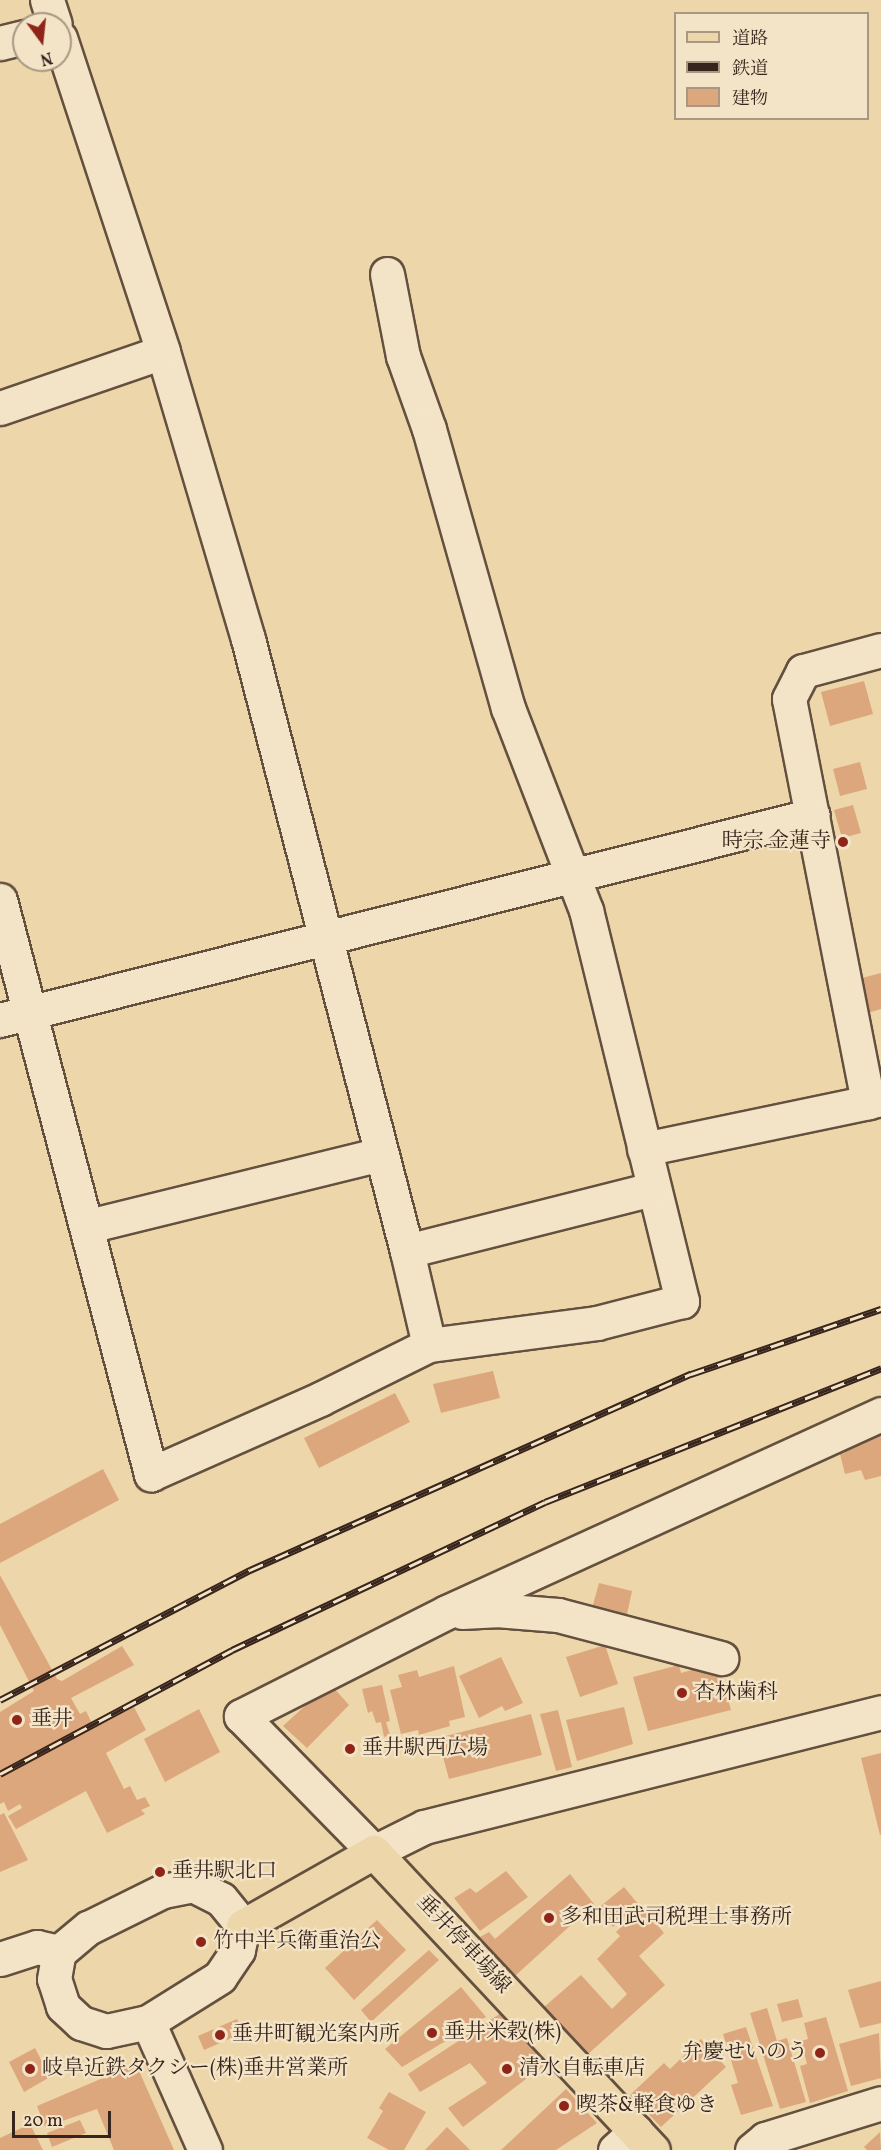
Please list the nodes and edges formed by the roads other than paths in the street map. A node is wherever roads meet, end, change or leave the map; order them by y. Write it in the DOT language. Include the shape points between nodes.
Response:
graph roads {
  1 [pos="71,72"];
  2 [pos="387,274"];
  3 [pos="163,352"];
  4 [pos="0,408"];
  5 [pos="881,650"];
  6 [pos="813,815"];
  7 [pos="570,874"];
  8 [pos="0,900"];
  9 [pos="326,939"];
  10 [pos="33,1012"];
  11 [pos="0,1020"];
  12 [pos="874,1100"];
  13 [pos="644,1149"];
  14 [pos="381,1154"];
  15 [pos="652,1189"];
  16 [pos="88,1226"];
  17 [pos="407,1251"];
  18 [pos="429,1345"];
  19 [pos="881,1414"];
  20 [pos="447,1612"];
  21 [pos="721,1658"];
  22 [pos="881,1713"];
  23 [pos="374,1852"];
  24 [pos="243,1926"];
  25 [pos="59,1952"];
  26 [pos="0,1959"];
  27 [pos="148,2022"];
  28 [pos="881,2103"];
  29 [pos="635,2144"];
  30 [pos="205,2150"];
  31 [pos="752,2150"];
  1 -- 3 [label="street"];
  2 -- 7 [label="street" via="403,356 429,429 508,708"];
  3 -- 4 [label="street"];
  3 -- 9 [label="street" via="248,639"];
  5 -- 6 [label="street" via="803,671 789,699"];
  6 -- 7 [label="street"];
  6 -- 12 [label="street"];
  7 -- 9 [label="street"];
  7 -- 13 [label="street" via="586,910"];
  8 -- 10 [label="street"];
  9 -- 10 [label="street"];
  9 -- 14 [label="street"];
  10 -- 11 [label="street"];
  10 -- 16 [label="street"];
  12 -- 13 [label="street"];
  13 -- 15 [label="street"];
  14 -- 16 [label="street"];
  14 -- 17 [label="street"];
  15 -- 17 [label="street"];
  15 -- 18 [label="street" via="682,1301 597,1323"];
  16 -- 18 [label="street" via="151,1474 320,1399"];
  17 -- 18 [label="street"];
  19 -- 20 [label="street"];
  20 -- 21 [label="street" via="495,1610 558,1615"];
  20 -- 23 [label="street" via="241,1716"];
  22 -- 23 [label="street" via="424,1827"];
  23 -- 24 [label="main road"];
  23 -- 29 [label="main road, 垂井停車場線"];
  24 -- 25 [label="street" via="221,1899 193,1886 162,1891 98,1922"];
  24 -- 27 [label="street" via="238,1950 220,1977"];
  25 -- 26 [label="street" via="37,1947"];
  25 -- 27 [label="street" via="54,1978 63,2006 81,2023 106,2031"];
  27 -- 30 [label="street"];
  28 -- 31 [label="street" via="765,2139"];
}
